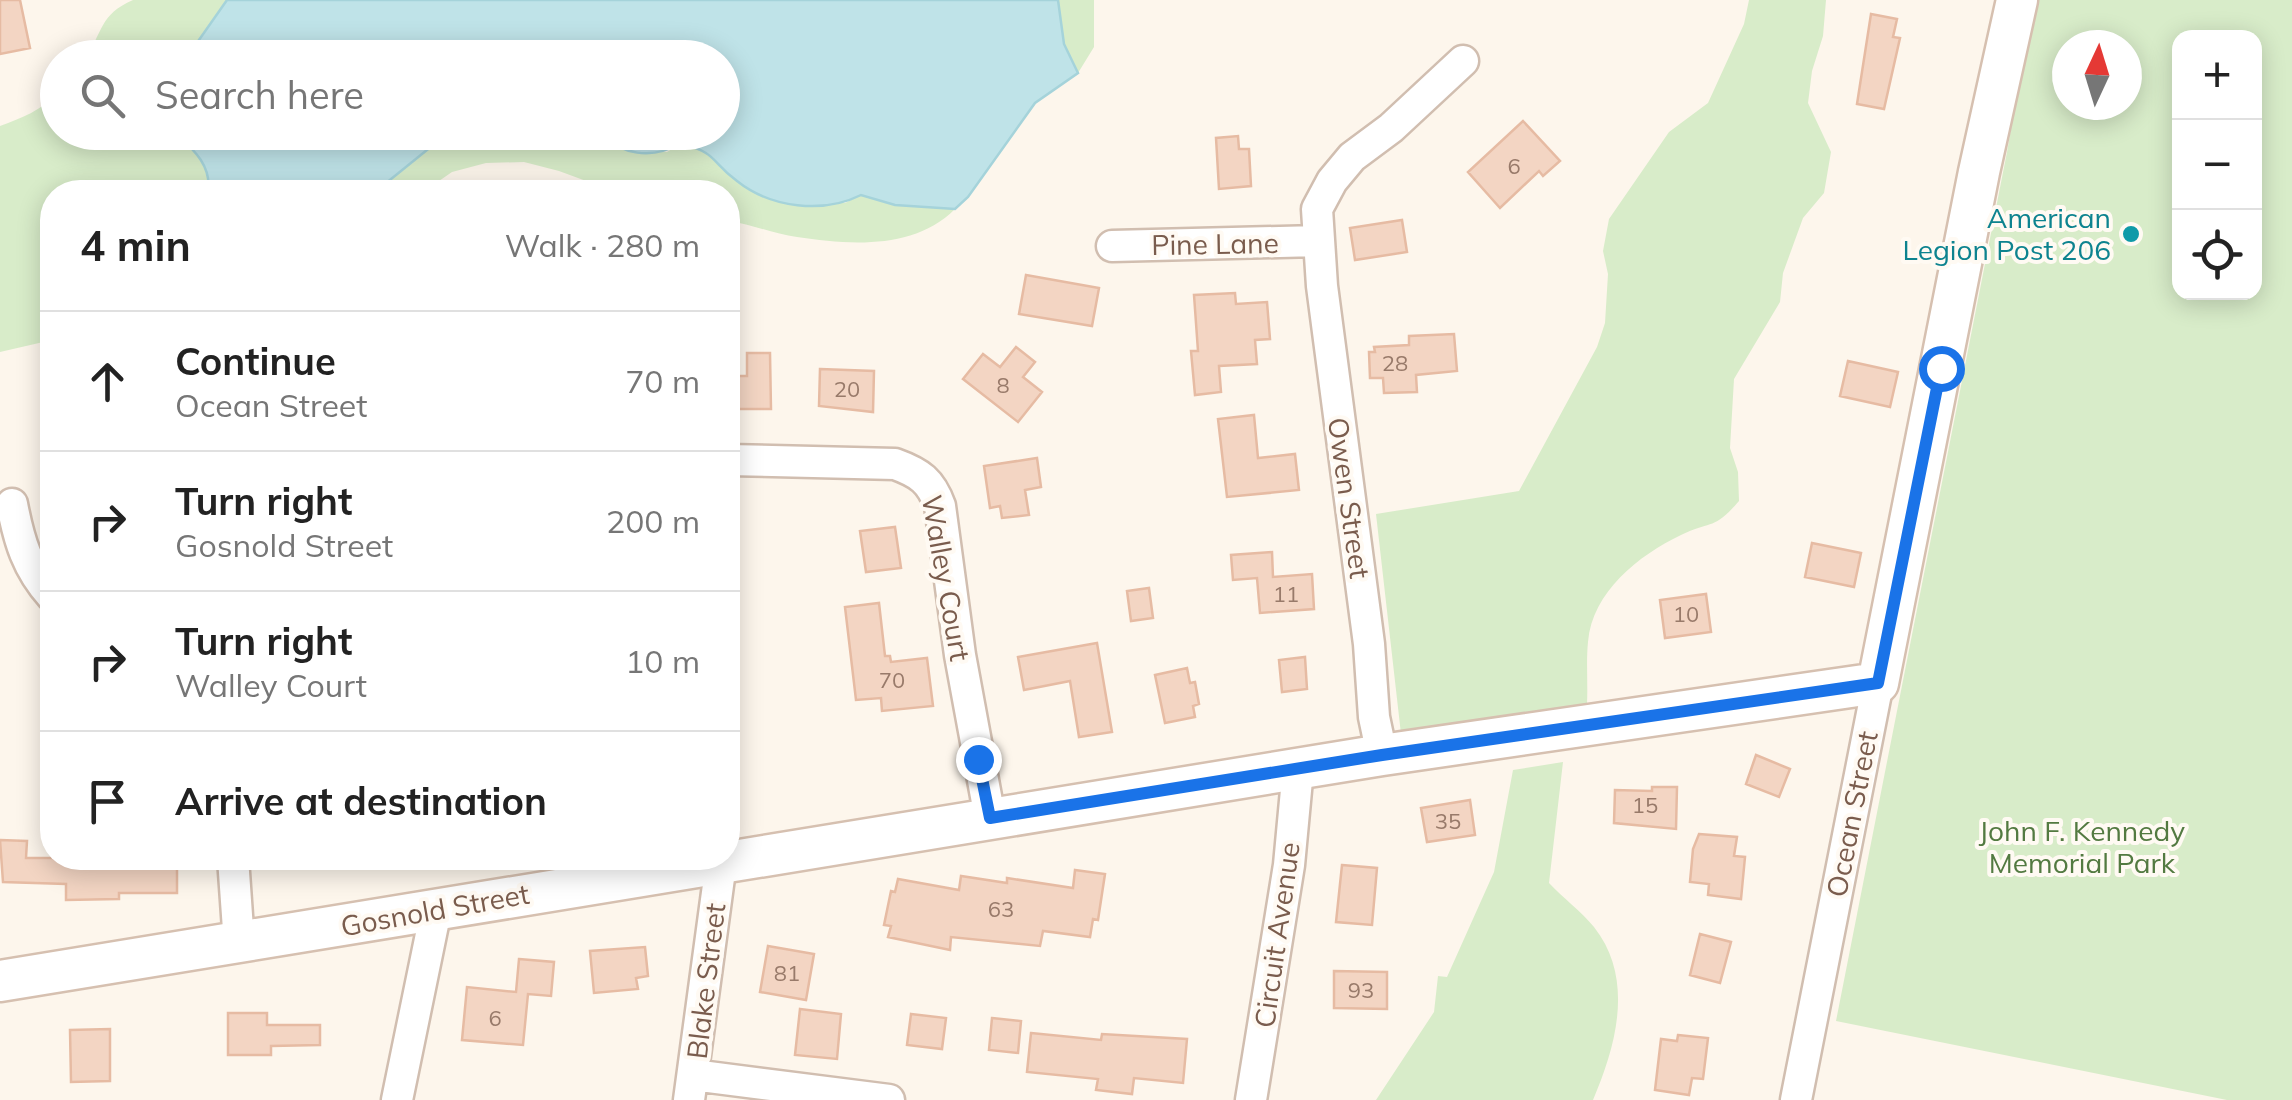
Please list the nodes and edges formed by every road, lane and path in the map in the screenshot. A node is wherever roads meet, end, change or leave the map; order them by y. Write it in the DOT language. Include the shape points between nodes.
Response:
graph roads {
  1 [pos="2017,0"];
  2 [pos="1463,61"];
  3 [pos="1318,241"];
  4 [pos="1112,246"];
  5 [pos="740,460"];
  6 [pos="12,504"];
  7 [pos="40,582"];
  8 [pos="1878,683"];
  9 [pos="1382,755"];
  10 [pos="1298,769"];
  11 [pos="990,818"];
  12 [pos="740,860"];
  13 [pos="233,870"];
  14 [pos="679,870"];
  15 [pos="720,870"];
  16 [pos="436,910"];
  17 [pos="239,944"];
  18 [pos="0,982"];
  19 [pos="691,1088"];
  20 [pos="397,1100"];
  21 [pos="889,1100"];
  22 [pos="1251,1100"];
  23 [pos="1796,1100"];
  1 -- 8 [label="main road, Ocean Street"];
  2 -- 3 [label="street, Owen Street" via="1332,180 1317,209"];
  3 -- 4 [label="street, Pine Lane"];
  3 -- 9 [label="street, Owen Street"];
  5 -- 11 [label="street, Walley Court" via="895,464 932,484"];
  6 -- 7 [label="street" via="20,548"];
  8 -- 9 [label="main road, Gosnold Street"];
  8 -- 23 [label="street, Ocean Street"];
  9 -- 10 [label="main road, Gosnold Street"];
  10 -- 11 [label="main road, Gosnold Street"];
  10 -- 22 [label="street, Circuit Avenue"];
  11 -- 12 [label="main road, Gosnold Street"];
  13 -- 17 [label="street"];
  14 -- 16 [label="main road, Gosnold Street"];
  15 -- 19 [label="street, Blake Street"];
  16 -- 17 [label="main road, Gosnold Street"];
  16 -- 20 [label="street"];
  17 -- 18 [label="main road, Gosnold Street"];
  19 -- 21 [label="street"];
}
